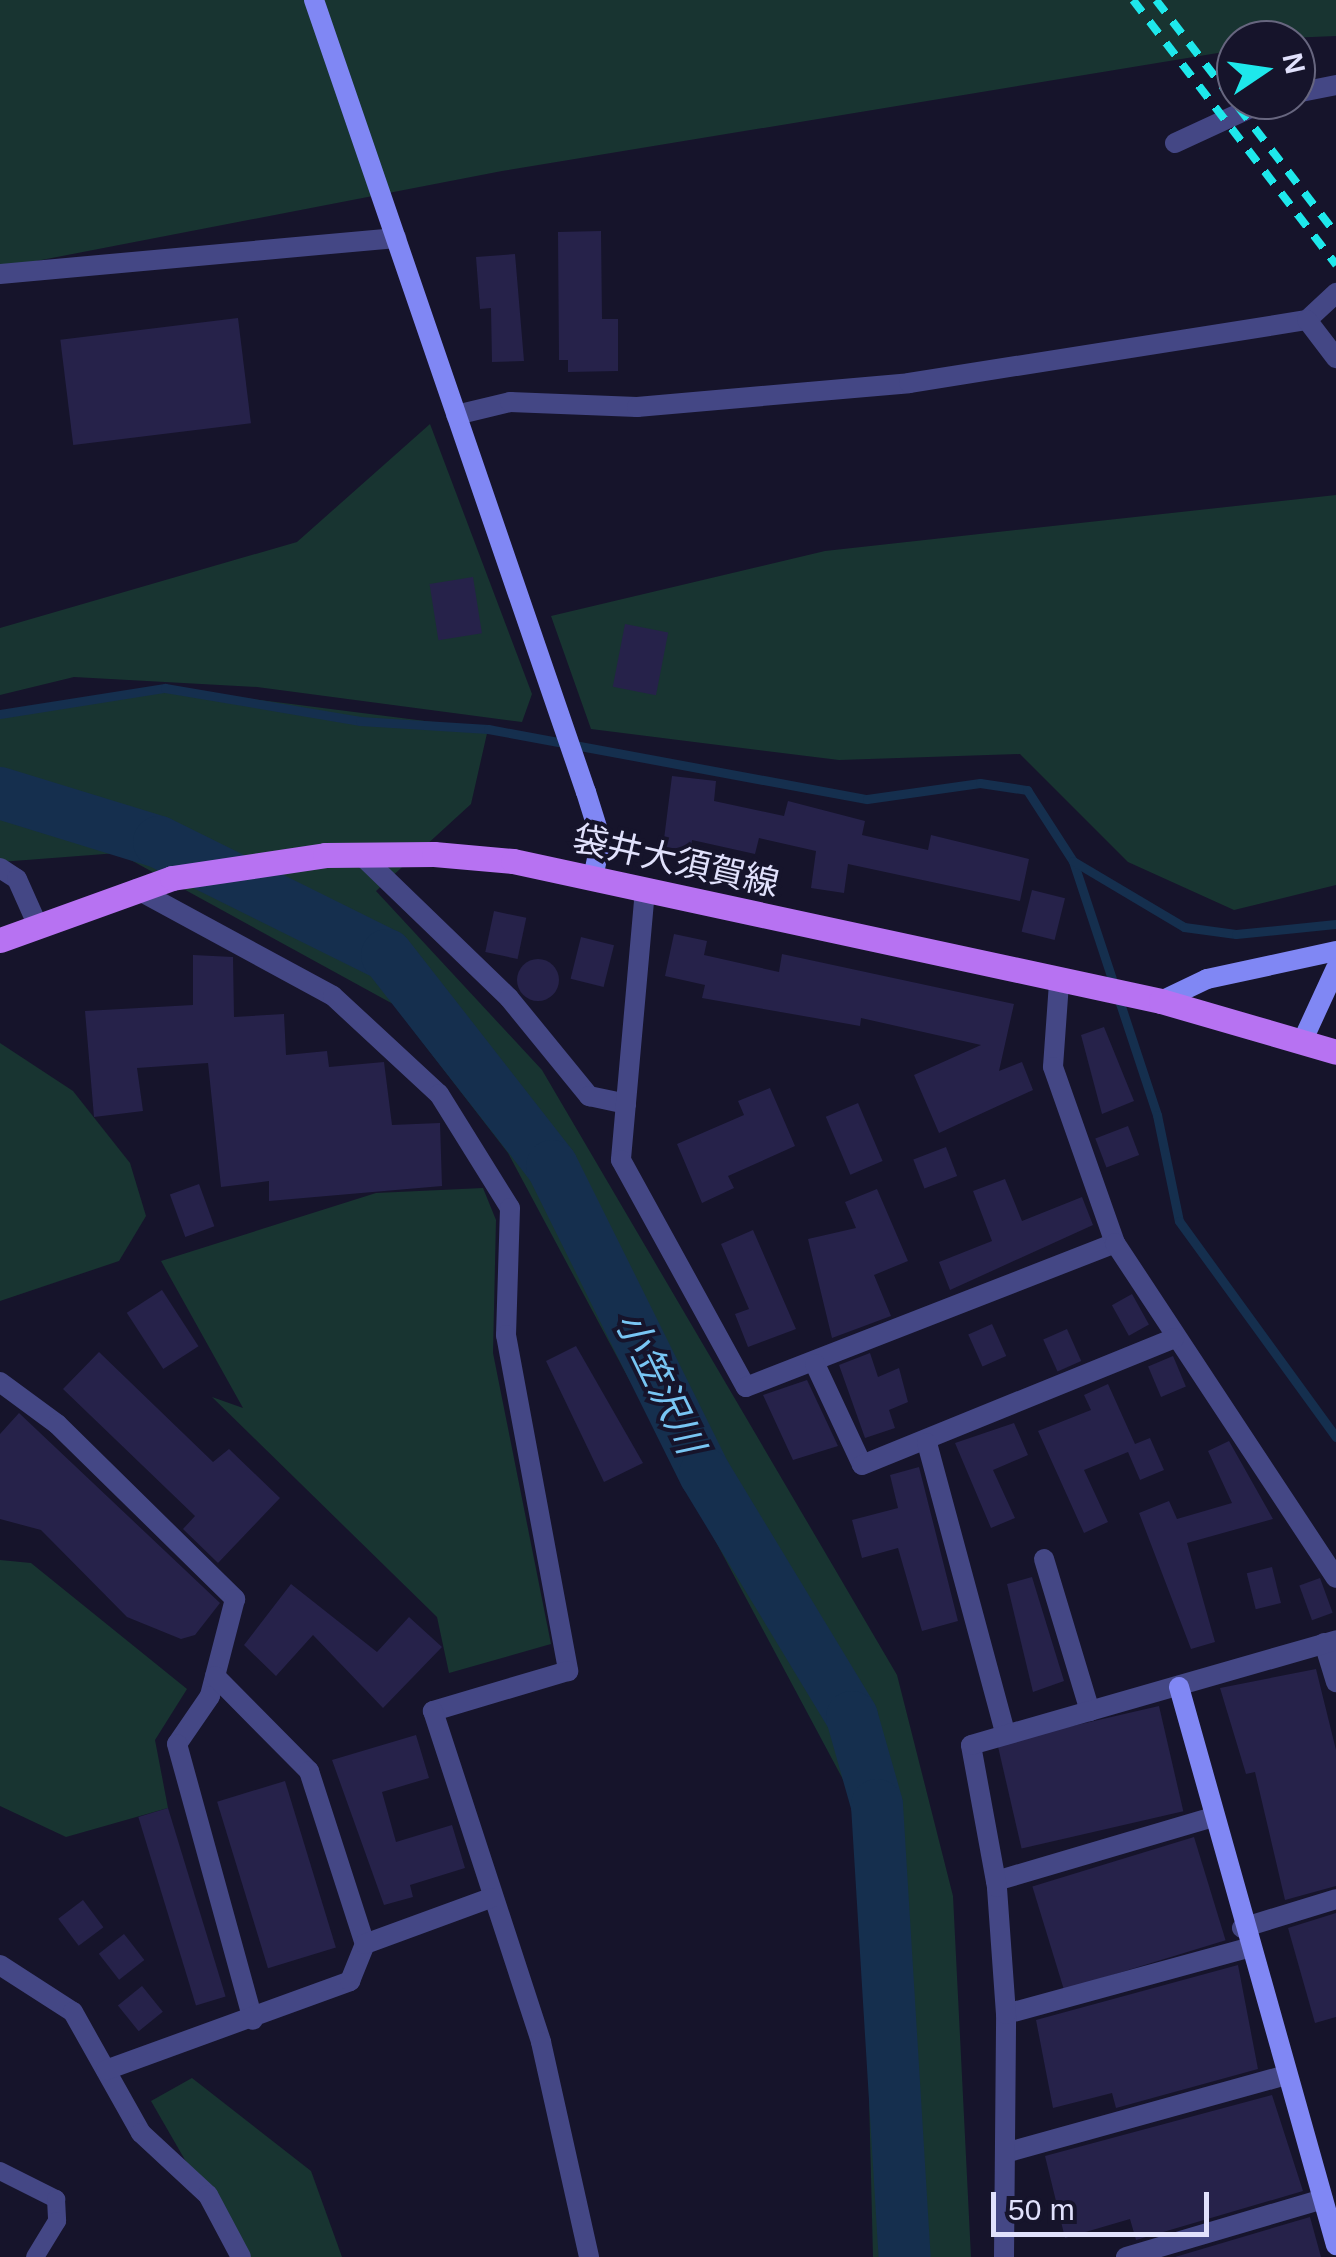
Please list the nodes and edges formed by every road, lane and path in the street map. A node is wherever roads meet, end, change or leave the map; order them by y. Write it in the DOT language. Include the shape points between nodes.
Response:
graph roads {
  1 [pos="314,0"];
  2 [pos="1225,120"];
  3 [pos="1175,143"];
  4 [pos="396,238"];
  5 [pos="0,274"];
  6 [pos="1336,293"];
  7 [pos="1307,320"];
  8 [pos="1336,358"];
  9 [pos="456,415"];
  10 [pos="361,855"];
  11 [pos="0,868"];
  12 [pos="593,878"];
  13 [pos="136,889"];
  14 [pos="646,890"];
  15 [pos="36,924"];
  16 [pos="0,940"];
  17 [pos="1336,951"];
  18 [pos="1336,968"];
  19 [pos="1059,982"];
  20 [pos="1161,1001"];
  21 [pos="1302,1042"];
  22 [pos="1336,1052"];
  23 [pos="626,1104"];
  24 [pos="1116,1243"];
  25 [pos="1174,1338"];
  26 [pos="816,1364"];
  27 [pos="0,1382"];
  28 [pos="926,1443"];
  29 [pos="1044,1559"];
  30 [pos="1336,1578"];
  31 [pos="1330,1642"];
  32 [pos="215,1676"];
  33 [pos="1336,1682"];
  34 [pos="1180,1687"];
  35 [pos="1090,1711"];
  36 [pos="1006,1735"];
  37 [pos="1213,1816"];
  38 [pos="996,1882"];
  39 [pos="492,1898"];
  40 [pos="1336,1899"];
  41 [pos="1244,1938"];
  42 [pos="365,1944"];
  43 [pos="0,1965"];
  44 [pos="1006,2014"];
  45 [pos="253,2020"];
  46 [pos="106,2070"];
  47 [pos="1286,2075"];
  48 [pos="1005,2153"];
  49 [pos="0,2171"];
  50 [pos="1323,2198"];
  51 [pos="1336,2245"];
  52 [pos="35,2257"];
  53 [pos="241,2257"];
  54 [pos="590,2257"];
  55 [pos="1004,2257"];
  56 [pos="1126,2257"];
  1 -- 4 [label="street"];
  2 -- 3 [label="street"];
  4 -- 5 [label="street"];
  4 -- 9 [label="street"];
  6 -- 7 [label="street"];
  7 -- 8 [label="street"];
  7 -- 9 [label="street" via="910,383 636,408 510,402"];
  9 -- 12 [label="street" via="601,840"];
  10 -- 12 [label="main road, 袋井大須賀線" via="513,861"];
  10 -- 13 [label="main road, 袋井大須賀線" via="172,878"];
  10 -- 23 [label="street" via="509,998 589,1096"];
  11 -- 15 [label="street" via="17,879"];
  12 -- 14 [label="main road, 袋井大須賀線"];
  13 -- 15 [label="main road, 袋井大須賀線"];
  13 -- 39 [label="street" via="333,996 439,1094 510,1208 506,1336 568,1671 433,1711"];
  14 -- 19 [label="main road, 袋井大須賀線"];
  14 -- 23 [label="street"];
  15 -- 16 [label="main road, 袋井大須賀線"];
  17 -- 20 [label="street" via="1208,979"];
  18 -- 21 [label="street"];
  19 -- 20 [label="main road, 袋井大須賀線"];
  19 -- 24 [label="street" via="1053,1066"];
  20 -- 21 [label="main road, 袋井大須賀線"];
  21 -- 22 [label="main road, 袋井大須賀線"];
  23 -- 26 [label="street" via="621,1160 729,1370 746,1387"];
  24 -- 25 [label="street"];
  24 -- 26 [label="street"];
  25 -- 28 [label="street"];
  25 -- 30 [label="street"];
  26 -- 28 [label="street" via="862,1465"];
  27 -- 32 [label="street" via="57,1424 236,1599"];
  28 -- 36 [label="street"];
  29 -- 35 [label="street"];
  31 -- 33 [label="street"];
  31 -- 34 [label="street"];
  32 -- 42 [label="street" via="308,1771"];
  32 -- 45 [label="street" via="177,1744"];
  34 -- 35 [label="street"];
  34 -- 37 [label="street"];
  35 -- 36 [label="street"];
  36 -- 38 [label="street" via="970,1745"];
  37 -- 38 [label="street"];
  37 -- 41 [label="street"];
  38 -- 44 [label="street"];
  39 -- 42 [label="street"];
  39 -- 54 [label="street" via="540,2042"];
  40 -- 41 [label="street"];
  41 -- 44 [label="street"];
  41 -- 47 [label="street"];
  42 -- 45 [label="street" via="350,1981"];
  43 -- 46 [label="street" via="74,2012"];
  44 -- 48 [label="street"];
  45 -- 46 [label="street"];
  46 -- 53 [label="street" via="141,2133 208,2195"];
  47 -- 48 [label="street"];
  47 -- 50 [label="street"];
  48 -- 55 [label="street"];
  49 -- 52 [label="lane" via="56,2199 57,2221"];
  50 -- 51 [label="street"];
  50 -- 56 [label="street"];
}
